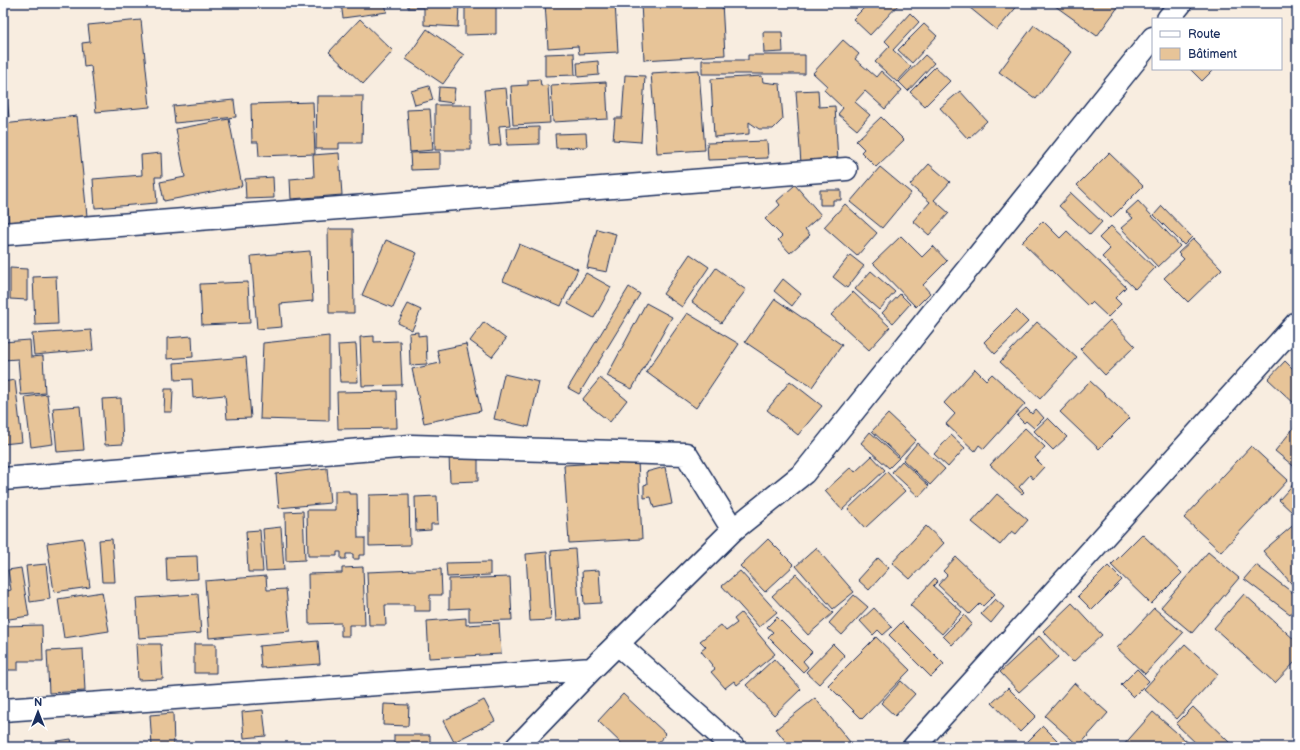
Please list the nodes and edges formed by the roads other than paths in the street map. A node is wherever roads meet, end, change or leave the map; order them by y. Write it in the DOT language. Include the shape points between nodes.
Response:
graph roads {
  1 [pos="1181,3"];
  2 [pos="1169,18"];
  3 [pos="1152,39"];
  4 [pos="846,170"];
  5 [pos="3,234"];
  6 [pos="1297,323"];
  7 [pos="3,479"];
  8 [pos="733,530"];
  9 [pos="618,644"];
  10 [pos="592,669"];
  11 [pos="3,710"];
  12 [pos="516,747"];
  13 [pos="733,747"];
  14 [pos="914,747"];
  1 -- 2 [label="street"];
  3 -- 8 [label="street" via="804,473"];
  4 -- 5 [label="street"];
  6 -- 14 [label="street"];
  7 -- 8 [label="street" via="411,446 686,454"];
  8 -- 9 [label="street"];
  9 -- 10 [label="street"];
  9 -- 13 [label="street"];
  10 -- 11 [label="street"];
  10 -- 12 [label="street"];
}
